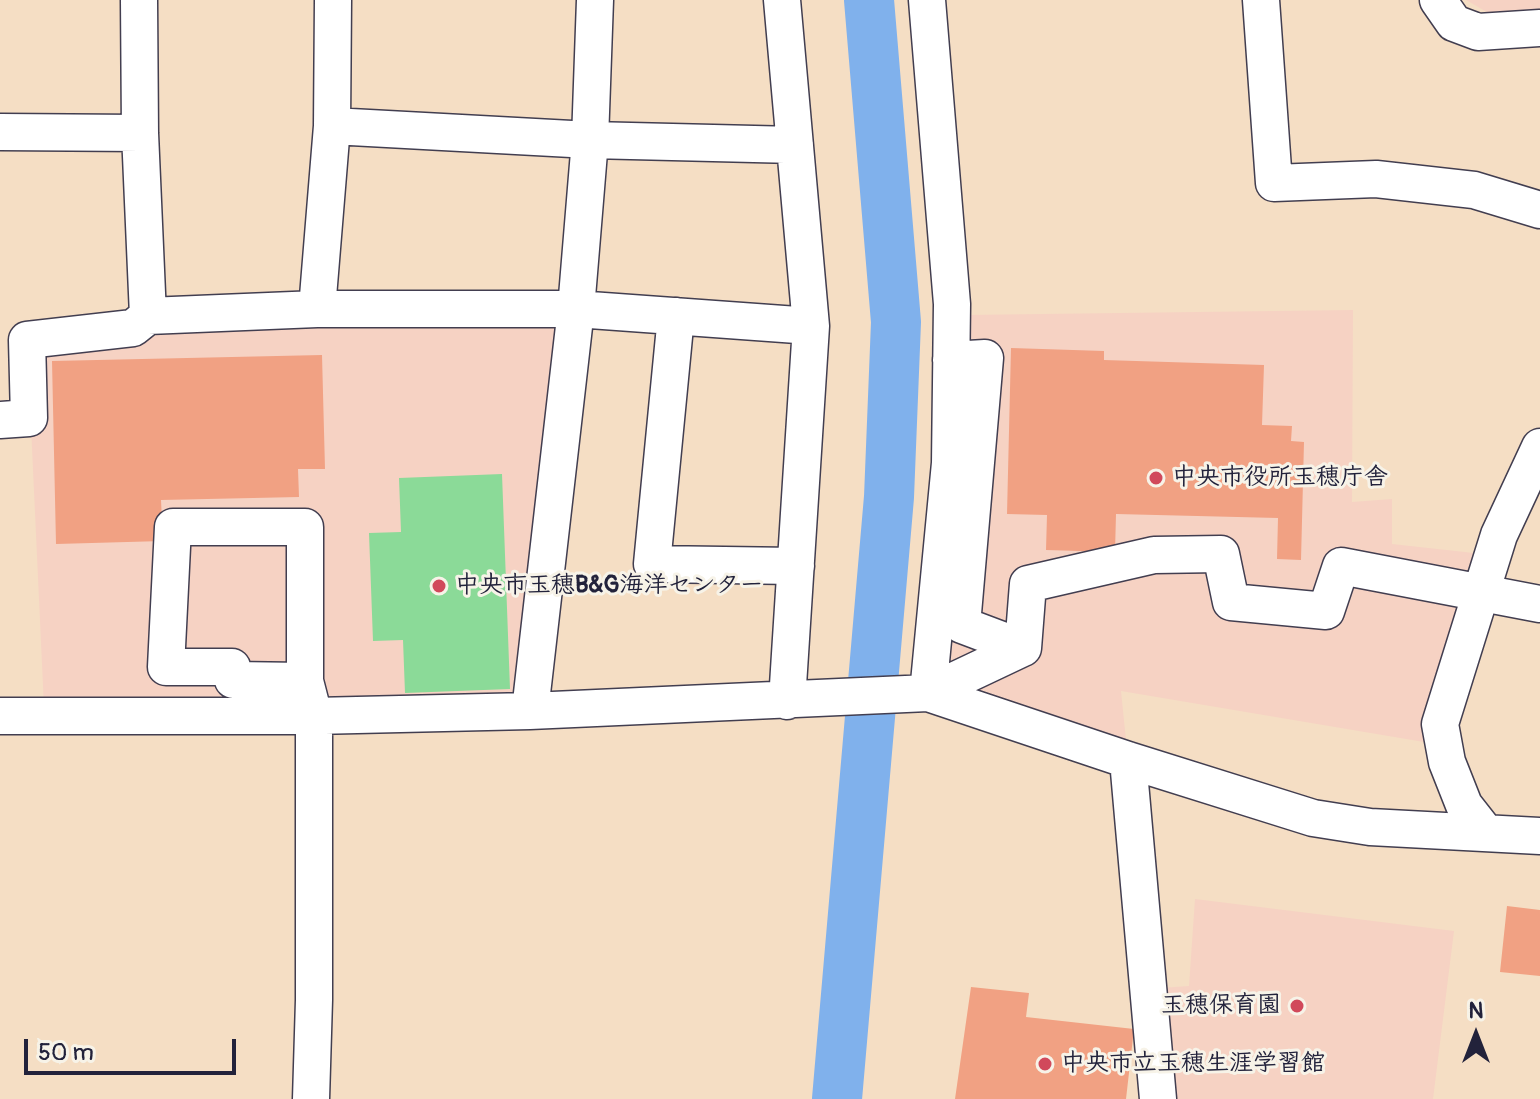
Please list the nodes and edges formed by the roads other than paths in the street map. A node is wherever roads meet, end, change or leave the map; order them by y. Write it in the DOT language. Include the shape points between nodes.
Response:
graph roads {
  1 [pos="139,0"];
  2 [pos="333,0"];
  3 [pos="595,0"];
  4 [pos="782,0"];
  5 [pos="927,0"];
  6 [pos="1261,0"];
  7 [pos="1438,0"];
  8 [pos="1540,28"];
  9 [pos="332,126"];
  10 [pos="0,132"];
  11 [pos="140,133"];
  12 [pos="590,140"];
  13 [pos="795,145"];
  14 [pos="1540,210"];
  15 [pos="317,309"];
  16 [pos="576,309"];
  17 [pos="148,316"];
  18 [pos="676,316"];
  19 [pos="811,326"];
  20 [pos="951,360"];
  21 [pos="0,420"];
  22 [pos="1540,447"];
  23 [pos="796,566"];
  24 [pos="1480,592"];
  25 [pos="1540,604"];
  26 [pos="1023,648"];
  27 [pos="305,681"];
  28 [pos="928,693"];
  29 [pos="787,701"];
  30 [pos="530,711"];
  31 [pos="0,716"];
  32 [pos="314,716"];
  33 [pos="1128,760"];
  34 [pos="1486,833"];
  35 [pos="1540,836"];
  36 [pos="311,1099"];
  37 [pos="1158,1099"];
  1 -- 11 [label="street"];
  2 -- 9 [label="street"];
  3 -- 12 [label="street"];
  4 -- 13 [label="street"];
  5 -- 20 [label="street" via="952,304"];
  6 -- 14 [label="street" via="1274,183 1376,179 1474,190"];
  7 -- 8 [label="street" via="1454,23 1478,32"];
  9 -- 12 [label="street"];
  9 -- 15 [label="street"];
  10 -- 11 [label="street"];
  11 -- 17 [label="street"];
  12 -- 13 [label="street"];
  12 -- 16 [label="street"];
  13 -- 19 [label="street"];
  15 -- 16 [label="street"];
  15 -- 17 [label="street"];
  16 -- 18 [label="street"];
  16 -- 30 [label="street"];
  17 -- 21 [label="street" via="133,328 27,340 29,418"];
  18 -- 19 [label="street"];
  18 -- 23 [label="street" via="652,564"];
  19 -- 23 [label="street"];
  20 -- 26 [label="street" via="985,358 962,625"];
  20 -- 28 [label="street" via="950,463"];
  22 -- 24 [label="street" via="1499,535"];
  23 -- 29 [label="street"];
  24 -- 25 [label="street"];
  24 -- 26 [label="street" via="1341,566 1326,611 1231,602 1221,554 1154,555 1028,584"];
  24 -- 34 [label="street" via="1440,724 1447,762 1464,805"];
  26 -- 28 [label="street"];
  27 -- 27 [label="street" via="233,680 232,667 166,667 173,527 305,527"];
  27 -- 32 [label="street"];
  28 -- 29 [label="street"];
  28 -- 33 [label="street"];
  29 -- 30 [label="street"];
  30 -- 32 [label="street"];
  31 -- 32 [label="street"];
  32 -- 36 [label="street"];
  33 -- 34 [label="street" via="1313,818 1370,827"];
  33 -- 37 [label="street"];
  34 -- 35 [label="street"];
}
